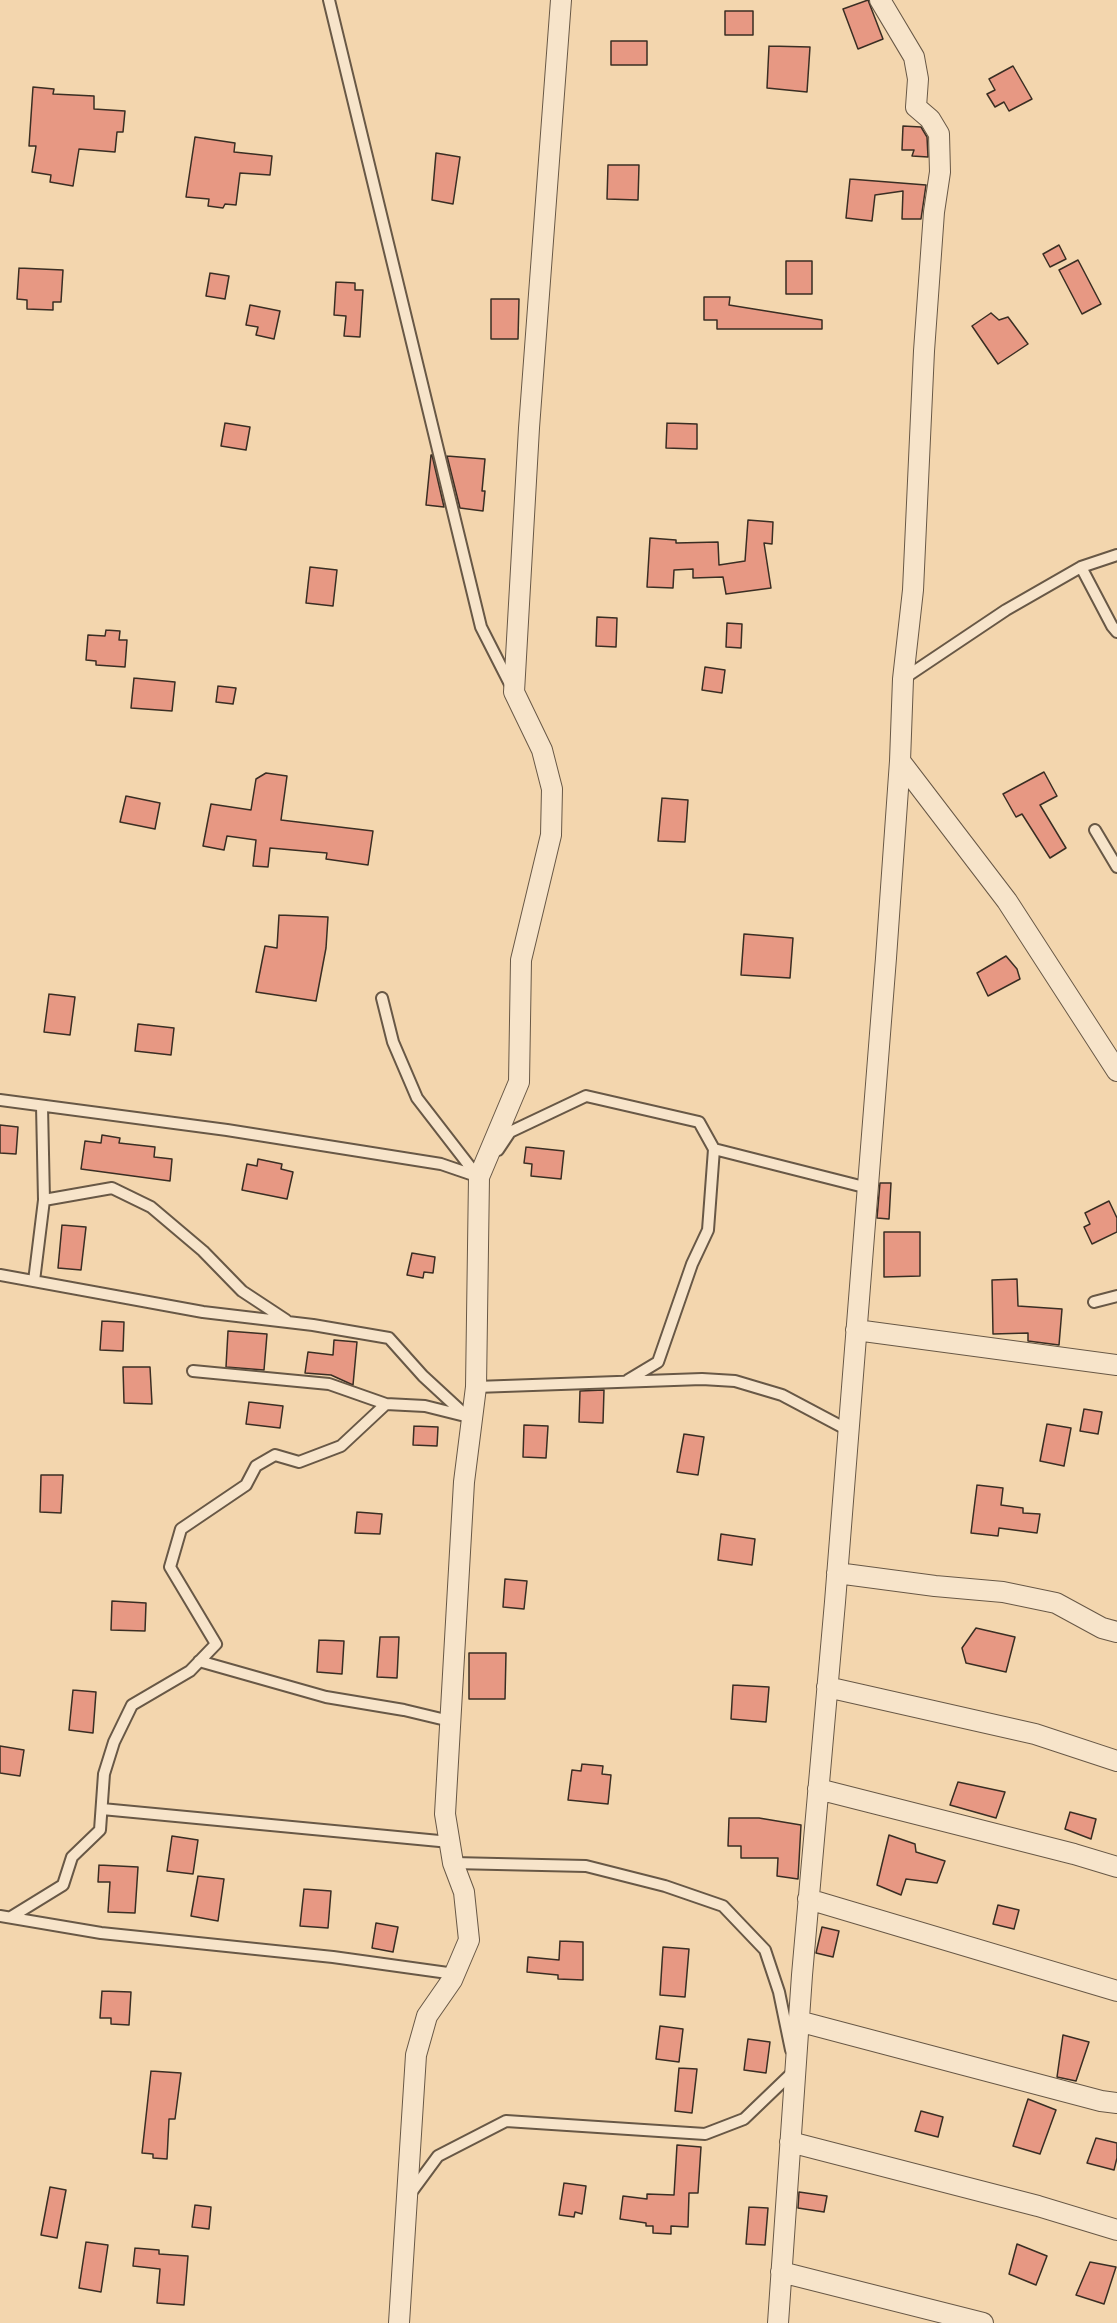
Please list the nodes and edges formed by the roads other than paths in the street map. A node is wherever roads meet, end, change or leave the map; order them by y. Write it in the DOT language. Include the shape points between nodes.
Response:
graph roads {
  1 [pos="329,0"];
  2 [pos="561,0"];
  3 [pos="880,0"];
  4 [pos="1117,555"];
  5 [pos="1081,567"];
  6 [pos="1117,632"];
  7 [pos="903,680"];
  8 [pos="514,692"];
  9 [pos="900,761"];
  10 [pos="1095,830"];
  11 [pos="1117,867"];
  12 [pos="382,998"];
  13 [pos="1117,1071"];
  14 [pos="0,1100"];
  15 [pos="42,1106"];
  16 [pos="714,1149"];
  17 [pos="479,1177"];
  18 [pos="868,1188"];
  19 [pos="44,1200"];
  20 [pos="0,1275"];
  21 [pos="34,1281"];
  22 [pos="1117,1296"];
  23 [pos="1094,1302"];
  24 [pos="289,1322"];
  25 [pos="856,1330"];
  26 [pos="1117,1365"];
  27 [pos="193,1371"];
  28 [pos="625,1382"];
  29 [pos="476,1387"];
  30 [pos="386,1404"];
  31 [pos="473,1418"];
  32 [pos="848,1430"];
  33 [pos="837,1573"];
  34 [pos="1117,1632"];
  35 [pos="199,1661"];
  36 [pos="827,1687"];
  37 [pos="450,1720"];
  38 [pos="1117,1761"];
  39 [pos="818,1789"];
  40 [pos="102,1809"];
  41 [pos="450,1842"];
  42 [pos="453,1863"];
  43 [pos="1117,1867"];
  44 [pos="808,1899"];
  45 [pos="5,1916"];
  46 [pos="455,1974"];
  47 [pos="1117,1991"];
  48 [pos="798,2021"];
  49 [pos="795,2070"];
  50 [pos="1117,2103"];
  51 [pos="790,2142"];
  52 [pos="406,2199"];
  53 [pos="1117,2230"];
  54 [pos="781,2272"];
  55 [pos="399,2323"];
  56 [pos="778,2323"];
  57 [pos="983,2323"];
  1 -- 8 [label="lane" via="481,627"];
  2 -- 8 [label="street"];
  3 -- 7 [label="street" via="914,57 918,79 916,107 930,118 939,134 940,172 924,351 913,590"];
  4 -- 5 [label="lane"];
  5 -- 6 [label="lane"];
  5 -- 7 [label="lane" via="1006,610"];
  7 -- 9 [label="street"];
  8 -- 17 [label="street" via="542,750 552,789 550,835 521,960 519,1082"];
  9 -- 13 [label="street" via="1007,902"];
  9 -- 18 [label="street"];
  10 -- 11 [label="lane"];
  12 -- 17 [label="lane" via="393,1042 417,1098"];
  14 -- 15 [label="lane"];
  15 -- 17 [label="lane" via="441,1164"];
  15 -- 19 [label="lane"];
  16 -- 17 [label="lane" via="699,1122 586,1095 510,1132"];
  16 -- 18 [label="lane"];
  16 -- 28 [label="lane" via="708,1230 692,1264 669,1335 658,1362"];
  17 -- 29 [label="street"];
  18 -- 25 [label="street"];
  19 -- 21 [label="lane"];
  19 -- 24 [label="lane" via="112,1188 151,1207 242,1291"];
  20 -- 21 [label="lane"];
  21 -- 24 [label="lane" via="203,1312"];
  22 -- 23 [label="lane"];
  24 -- 31 [label="lane" via="389,1338 457,1410"];
  25 -- 26 [label="street"];
  25 -- 32 [label="street"];
  27 -- 30 [label="lane" via="329,1384"];
  28 -- 29 [label="lane"];
  28 -- 32 [label="lane" via="702,1378 735,1381 782,1395"];
  29 -- 31 [label="street"];
  30 -- 31 [label="lane" via="425,1406"];
  30 -- 35 [label="lane" via="341,1446 299,1462 275,1455 256,1466 246,1485 181,1529 170,1567 216,1644"];
  31 -- 37 [label="street" via="464,1482"];
  32 -- 33 [label="street"];
  33 -- 34 [label="street" via="1003,1592 1056,1603"];
  33 -- 36 [label="street"];
  35 -- 37 [label="lane" via="326,1697"];
  35 -- 40 [label="lane" via="190,1671 132,1705 104,1774"];
  36 -- 38 [label="street" via="1035,1734"];
  36 -- 39 [label="street"];
  37 -- 41 [label="street" via="445,1814"];
  39 -- 43 [label="street"];
  39 -- 44 [label="street"];
  40 -- 41 [label="lane"];
  40 -- 45 [label="lane" via="100,1830 72,1857 63,1886"];
  41 -- 42 [label="street"];
  42 -- 46 [label="street" via="464,1892 469,1940"];
  42 -- 49 [label="lane" via="586,1866 723,1906 765,1950 779,1992"];
  44 -- 47 [label="street"];
  44 -- 48 [label="street"];
  45 -- 46 [label="lane" via="101,1933"];
  46 -- 52 [label="street" via="427,2016 416,2055"];
  48 -- 49 [label="street"];
  48 -- 50 [label="street"];
  49 -- 51 [label="street"];
  49 -- 52 [label="lane" via="744,2119 705,2134 506,2121 438,2156"];
  51 -- 53 [label="street"];
  51 -- 54 [label="street"];
  52 -- 55 [label="street"];
  54 -- 56 [label="street"];
  54 -- 57 [label="street"];
}
